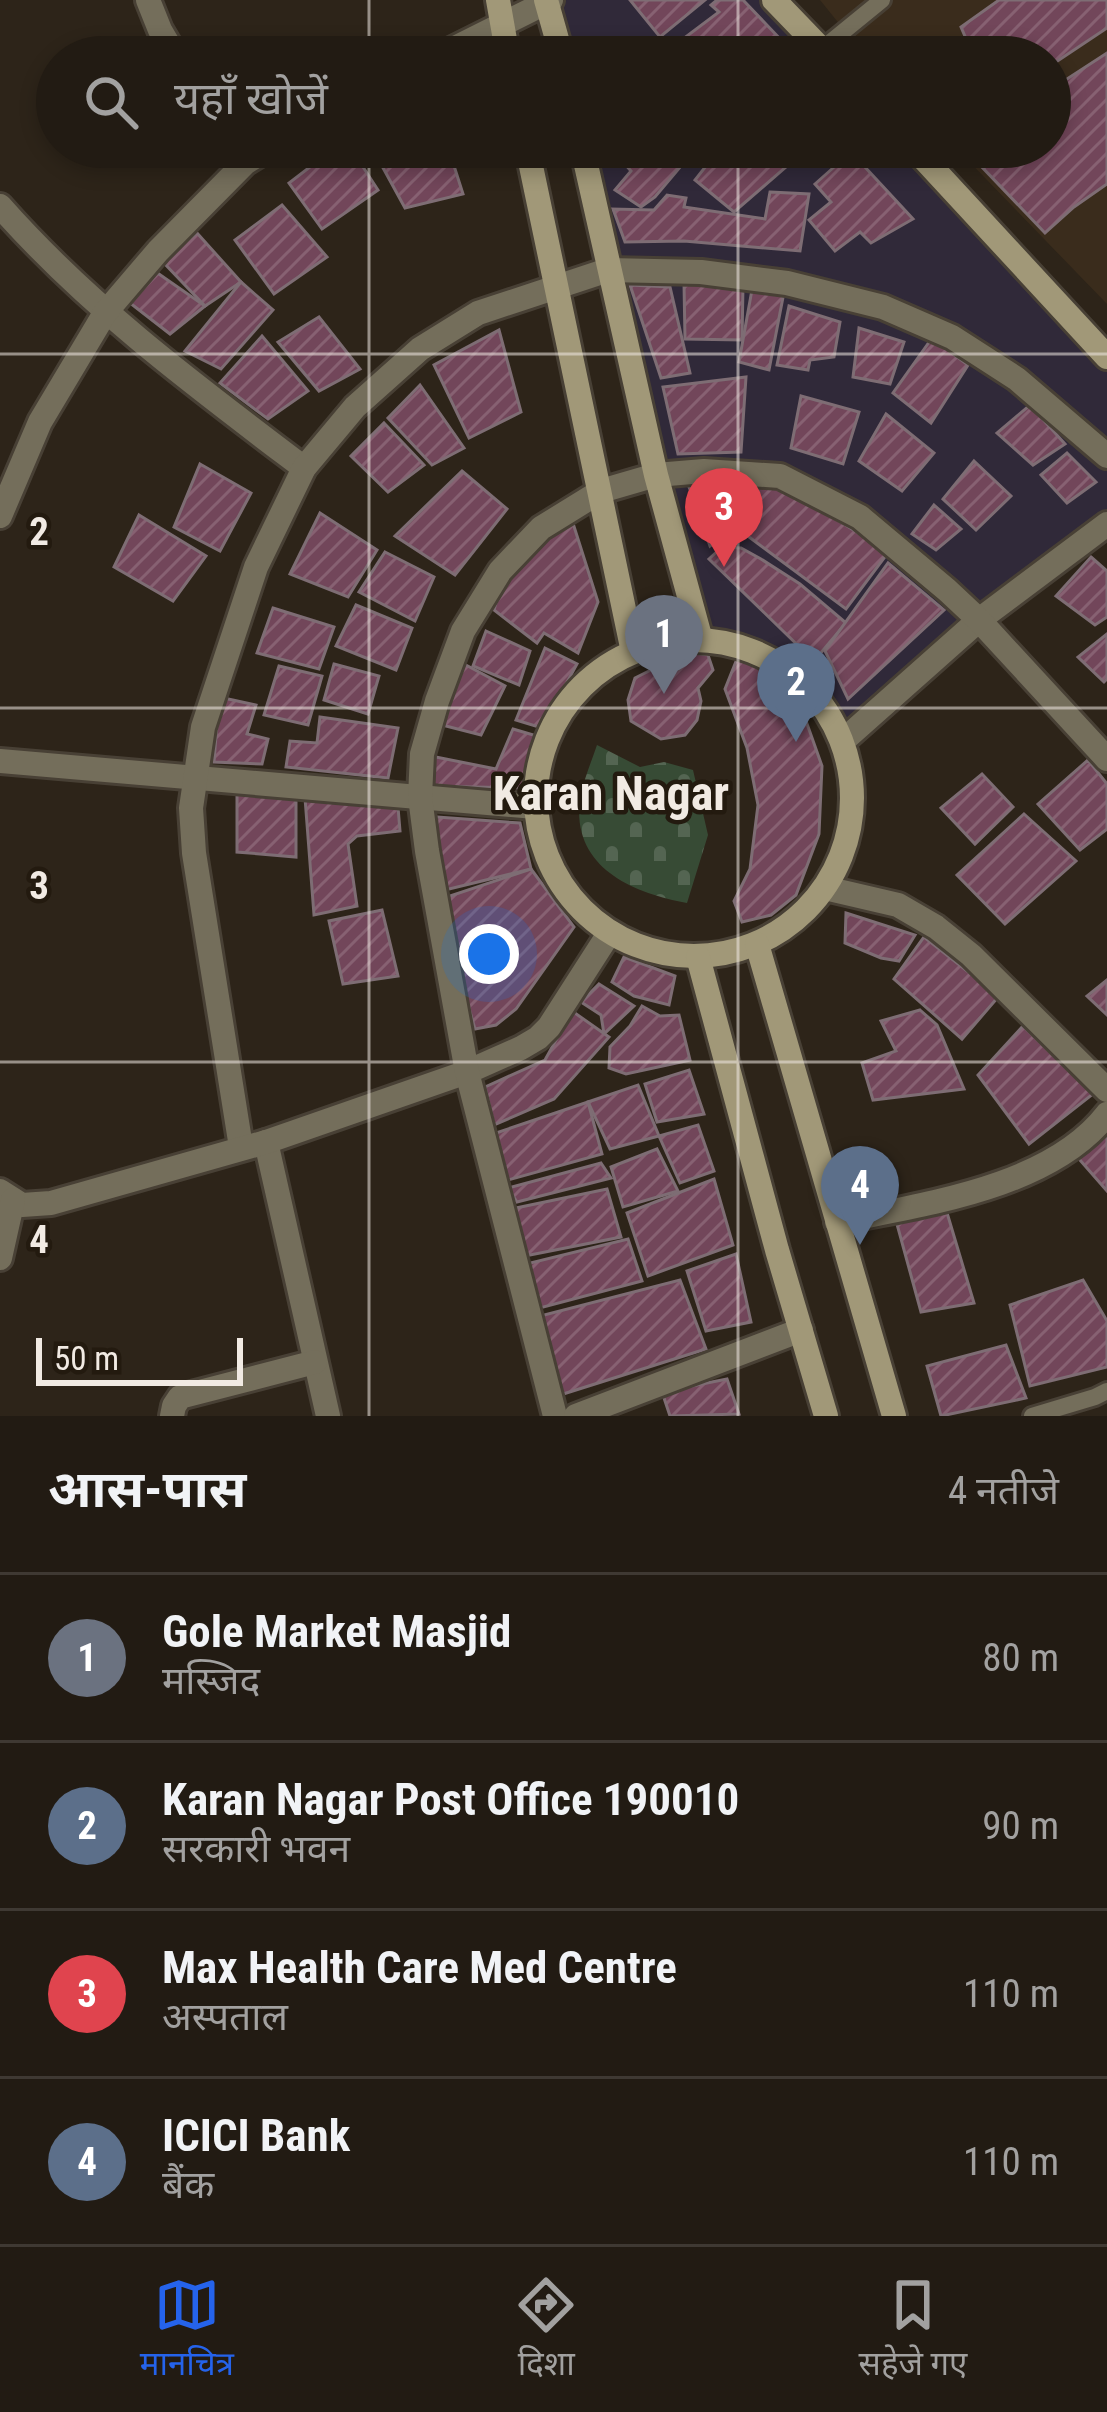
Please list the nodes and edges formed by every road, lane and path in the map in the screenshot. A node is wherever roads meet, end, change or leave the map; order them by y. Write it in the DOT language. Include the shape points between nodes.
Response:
graph roads {
  1 [pos="148,0"];
  2 [pos="774,0"];
  3 [pos="882,0"];
  4 [pos="548,1"];
  5 [pos="500,12"];
  6 [pos="164,36"];
  7 [pos="466,36"];
  8 [pos="558,36"];
  9 [pos="809,36"];
  10 [pos="843,36"];
  11 [pos="229,168"];
  12 [pos="531,168"];
  13 [pos="586,168"];
  14 [pos="932,168"];
  15 [pos="0,206"];
  16 [pos="608,270"];
  17 [pos="556,285"];
  18 [pos="105,313"];
  19 [pos="1107,357"];
  20 [pos="1107,456"];
  21 [pos="304,468"];
  22 [pos="656,475"];
  23 [pos="602,491"];
  24 [pos="0,516"];
  25 [pos="1107,524"];
  26 [pos="979,620"];
  27 [pos="700,640"];
  28 [pos="633,652"];
  29 [pos="844,739"];
  30 [pos="1107,759"];
  31 [pos="0,761"];
  32 [pos="194,778"];
  33 [pos="420,797"];
  34 [pos="535,807"];
  35 [pos="825,888"];
  36 [pos="610,932"];
  37 [pos="757,944"];
  38 [pos="698,957"];
  39 [pos="467,1072"];
  40 [pos="1107,1090"];
  41 [pos="1107,1114"];
  42 [pos="253,1144"];
  43 [pos="7,1196"];
  44 [pos="837,1222"];
  45 [pos="0,1258"];
  46 [pos="800,1330"];
  47 [pos="316,1362"];
  48 [pos="1107,1391"];
  49 [pos="172,1416"];
  50 [pos="328,1416"];
  51 [pos="556,1416"];
  52 [pos="576,1416"];
  53 [pos="826,1416"];
  54 [pos="894,1416"];
  55 [pos="1032,1416"];
  1 -- 6 [label="street"];
  2 -- 9 [label="main road"];
  3 -- 10 [label="lane"];
  4 -- 5 [label="street"];
  4 -- 8 [label="main road"];
  5 -- 7 [label="street"];
  11 -- 18 [label="street"];
  12 -- 17 [label="main road"];
  13 -- 16 [label="main road"];
  14 -- 19 [label="main road"];
  15 -- 18 [label="street"];
  16 -- 17 [label="street"];
  16 -- 20 [label="street" via="787,283 883,307 1017,379"];
  16 -- 22 [label="main road"];
  17 -- 21 [label="street" via="478,313 420,349 355,407"];
  17 -- 23 [label="main road"];
  18 -- 21 [label="street"];
  18 -- 24 [label="street" via="40,422"];
  21 -- 32 [label="street" via="256,567"];
  22 -- 23 [label="street"];
  22 -- 26 [label="street" via="780,476 860,517"];
  22 -- 27 [label="main road"];
  23 -- 28 [label="main road"];
  23 -- 33 [label="street" via="541,529 500,571 464,631 422,754"];
  25 -- 26 [label="street"];
  26 -- 29 [label="street"];
  26 -- 30 [label="street"];
  27 -- 28 [label="main road"];
  27 -- 29 [label="main road" via="777,663 808,688"];
  28 -- 34 [label="main road" via="585,682 556,718 539,761"];
  29 -- 35 [label="main road" via="853,803 845,848"];
  31 -- 32 [label="street"];
  32 -- 33 [label="street"];
  32 -- 42 [label="street" via="194,853"];
  33 -- 34 [label="street"];
  33 -- 39 [label="street"];
  34 -- 36 [label="main road" via="548,860 578,906"];
  35 -- 37 [label="main road" via="795,921"];
  35 -- 40 [label="street" via="898,905 936,926"];
  36 -- 38 [label="main road" via="659,953"];
  36 -- 39 [label="street" via="538,1038"];
  37 -- 38 [label="main road"];
  37 -- 44 [label="main road"];
  38 -- 46 [label="main road"];
  39 -- 42 [label="street"];
  39 -- 51 [label="street"];
  41 -- 44 [label="street" via="1070,1149 1026,1172 962,1196"];
  42 -- 43 [label="street" via="51,1203"];
  42 -- 47 [label="street"];
  43 -- 45 [label="street"];
  44 -- 54 [label="main road"];
  46 -- 52 [label="street"];
  46 -- 53 [label="main road"];
  47 -- 49 [label="street" via="180,1397"];
  47 -- 50 [label="street"];
  48 -- 55 [label="lane"];
}
